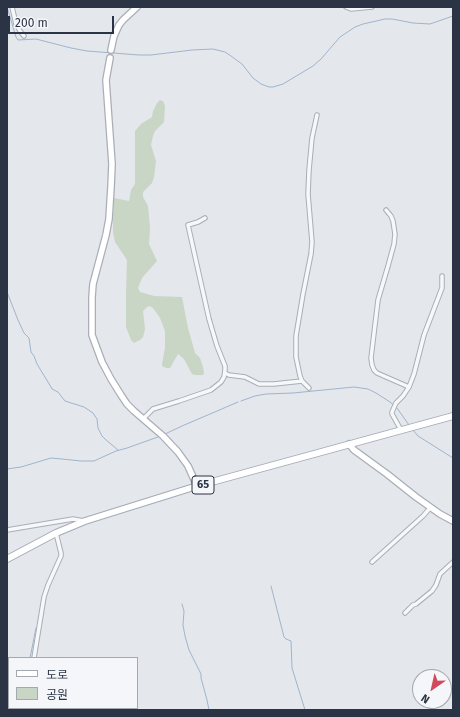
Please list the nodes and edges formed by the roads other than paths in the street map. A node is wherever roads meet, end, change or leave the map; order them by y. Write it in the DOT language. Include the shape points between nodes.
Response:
graph roads {
  1 [pos="12,7"];
  2 [pos="137,7"];
  3 [pos="346,7"];
  4 [pos="372,7"];
  5 [pos="24,36"];
  6 [pos="111,50"];
  7 [pos="110,58"];
  8 [pos="317,115"];
  9 [pos="386,210"];
  10 [pos="205,218"];
  11 [pos="442,276"];
  12 [pos="225,373"];
  13 [pos="302,381"];
  14 [pos="409,387"];
  15 [pos="309,388"];
  16 [pos="453,416"];
  17 [pos="143,419"];
  18 [pos="403,430"];
  19 [pos="349,444"];
  20 [pos="197,486"];
  21 [pos="430,508"];
  22 [pos="85,521"];
  23 [pos="453,521"];
  24 [pos="7,530"];
  25 [pos="56,532"];
  26 [pos="7,559"];
  27 [pos="372,562"];
  28 [pos="453,562"];
  29 [pos="405,613"];
  30 [pos="34,657"];
  1 -- 5 [label="street" via="16,24"];
  2 -- 6 [label="main road" via="119,25"];
  3 -- 4 [label="street"];
  7 -- 17 [label="main road" via="106,80 112,164 111,187 107,230 93,284 92,332 111,379 127,404"];
  8 -- 13 [label="street" via="308,176 311,254 296,336 296,357"];
  9 -- 14 [label="street" via="393,221 394,244 378,300 371,358 377,373"];
  10 -- 12 [label="street" via="188,225 209,319"];
  11 -- 14 [label="street" via="442,288 424,335"];
  12 -- 13 [label="street" via="245,377 259,384"];
  12 -- 17 [label="street" via="221,382 211,390 153,409"];
  13 -- 15 [label="street"];
  14 -- 18 [label="street" via="396,403 392,414"];
  16 -- 18 [label="main road, 65"];
  17 -- 20 [label="main road" via="178,452"];
  18 -- 19 [label="main road, 65"];
  19 -- 20 [label="main road, 65"];
  19 -- 21 [label="main road"];
  20 -- 22 [label="main road, 65"];
  21 -- 23 [label="main road"];
  21 -- 27 [label="street"];
  22 -- 24 [label="street" via="61,520"];
  22 -- 25 [label="main road, 65"];
  25 -- 26 [label="main road, 65"];
  25 -- 30 [label="street" via="61,556 44,597"];
  28 -- 29 [label="street" via="440,574 432,591"];
}
